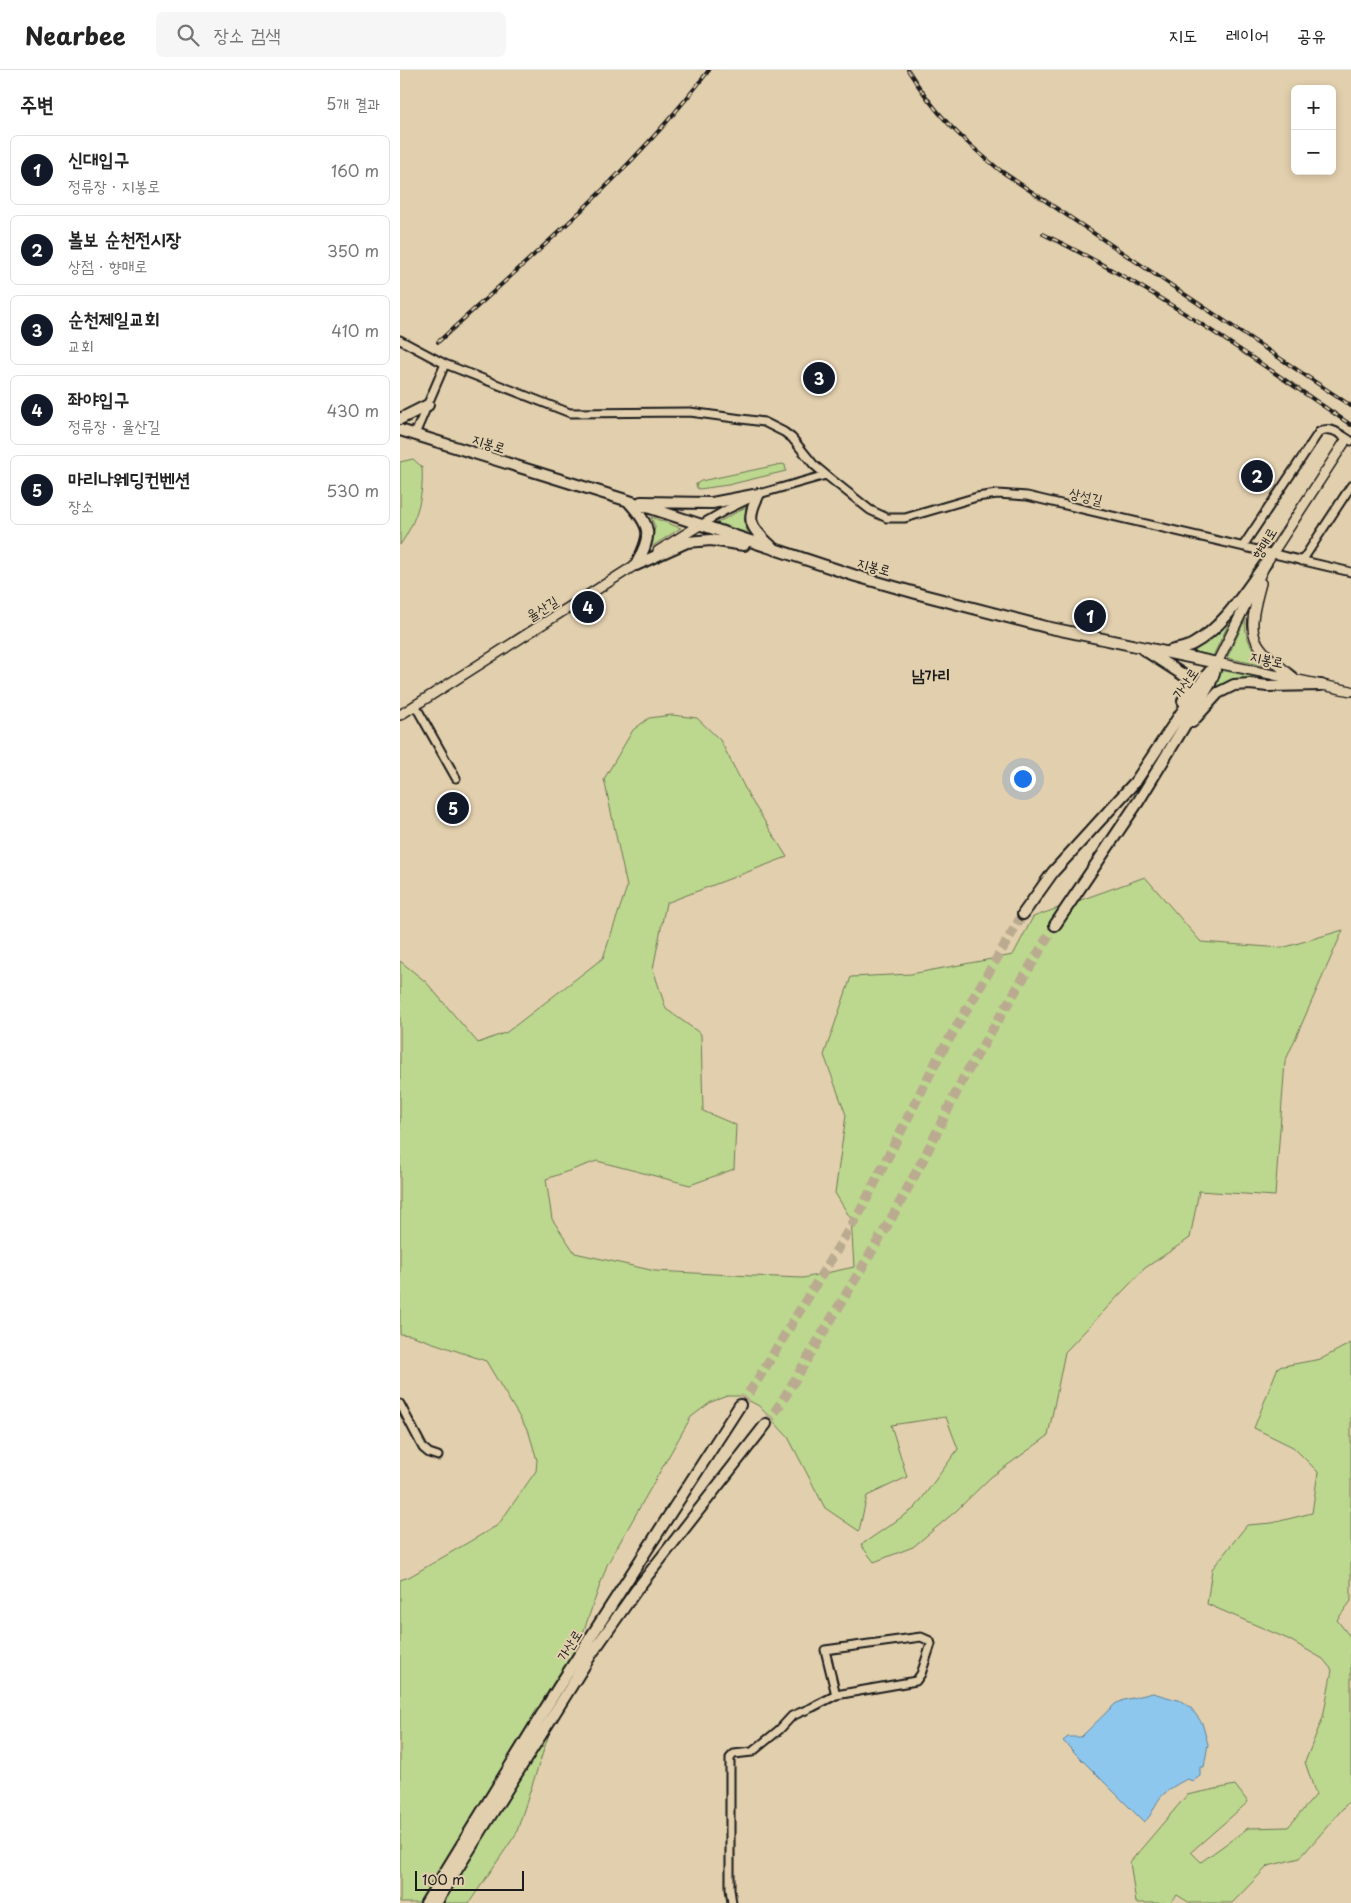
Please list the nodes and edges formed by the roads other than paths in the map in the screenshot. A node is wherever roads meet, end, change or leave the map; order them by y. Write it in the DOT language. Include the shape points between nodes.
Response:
graph roads {
  1 [pos="400,340"];
  2 [pos="445,364"];
  3 [pos="428,405"];
  4 [pos="400,419"];
  5 [pos="400,430"];
  6 [pos="415,434"];
  7 [pos="1347,442"];
  8 [pos="826,475"];
  9 [pos="1351,486"];
  10 [pos="760,494"];
  11 [pos="629,501"];
  12 [pos="700,525"];
  13 [pos="1243,546"];
  14 [pos="774,550"];
  15 [pos="1273,553"];
  16 [pos="1302,561"];
  17 [pos="1266,563"];
  18 [pos="636,564"];
  19 [pos="1351,572"];
  20 [pos="1136,645"];
  21 [pos="1168,651"];
  22 [pos="1217,663"];
  23 [pos="1295,679"];
  24 [pos="1321,685"];
  25 [pos="1351,691"];
  26 [pos="415,705"];
  27 [pos="400,715"];
  28 [pos="1163,749"];
  29 [pos="456,778"];
  30 [pos="1023,914"];
  31 [pos="1055,925"];
  32 [pos="400,1404"];
  33 [pos="740,1405"];
  34 [pos="766,1424"];
  35 [pos="438,1456"];
  36 [pos="836,1694"];
  37 [pos="426,1903"];
  38 [pos="436,1903"];
  39 [pos="732,1903"];
  1 -- 2 [label="street, 상성길"];
  2 -- 3 [label="street"];
  2 -- 8 [label="street, 상성길" via="570,413 690,412 764,422 792,438"];
  3 -- 4 [label="main road"];
  3 -- 6 [label="street"];
  5 -- 6 [label="main road, 지봉로"];
  6 -- 11 [label="main road, 지봉로"];
  7 -- 13 [label="street" via="1330,429 1319,432"];
  7 -- 15 [label="street, 향매로"];
  8 -- 10 [label="street"];
  8 -- 13 [label="street, 상성길" via="870,510 887,518 905,518 977,497 998,494 1027,496"];
  9 -- 16 [label="street"];
  10 -- 11 [label="main road" via="712,503"];
  10 -- 12 [label="street"];
  10 -- 14 [label="main road" via="750,513 753,528"];
  11 -- 12 [label="main road, 지봉로"];
  11 -- 18 [label="main road" via="647,527 644,549"];
  12 -- 14 [label="main road, 지봉로"];
  12 -- 18 [label="street, 율산길"];
  13 -- 15 [label="street, 상성길"];
  14 -- 18 [label="main road" via="700,540 675,546"];
  14 -- 20 [label="main road, 지봉로" via="923,595 1046,627"];
  15 -- 16 [label="street, 상성길"];
  15 -- 17 [label="street, 향매로"];
  16 -- 19 [label="street, 상성길"];
  17 -- 21 [label="main road" via="1220,623 1205,637 1190,646"];
  17 -- 22 [label="street, 향매로"];
  17 -- 23 [label="street" via="1253,612 1255,641 1267,656"];
  18 -- 26 [label="street, 율산길"];
  20 -- 21 [label="main road, 지봉로"];
  20 -- 28 [label="main road" via="1188,678 1187,694"];
  21 -- 22 [label="main road, 지봉로"];
  22 -- 23 [label="street, 지봉로"];
  22 -- 28 [label="main road, 가산로" via="1210,684"];
  23 -- 24 [label="street, 지봉로"];
  24 -- 25 [label="street, 지봉로"];
  24 -- 28 [label="main road" via="1240,684 1226,688 1211,699"];
  26 -- 27 [label="street, 율산길"];
  26 -- 29 [label="street"];
  28 -- 30 [label="main road, 가산로" via="1053,872"];
  28 -- 31 [label="main road, 가산로" via="1138,802"];
  32 -- 35 [label="street" via="423,1448"];
  33 -- 37 [label="main road, 가산로" via="542,1712"];
  34 -- 38 [label="main road, 가산로" via="637,1589 592,1653"];
  36 -- 36 [label="street" via="916,1680 921,1674 930,1641 921,1637 825,1650"];
  36 -- 39 [label="street" via="792,1716 752,1752 734,1754 730,1758"];
}
